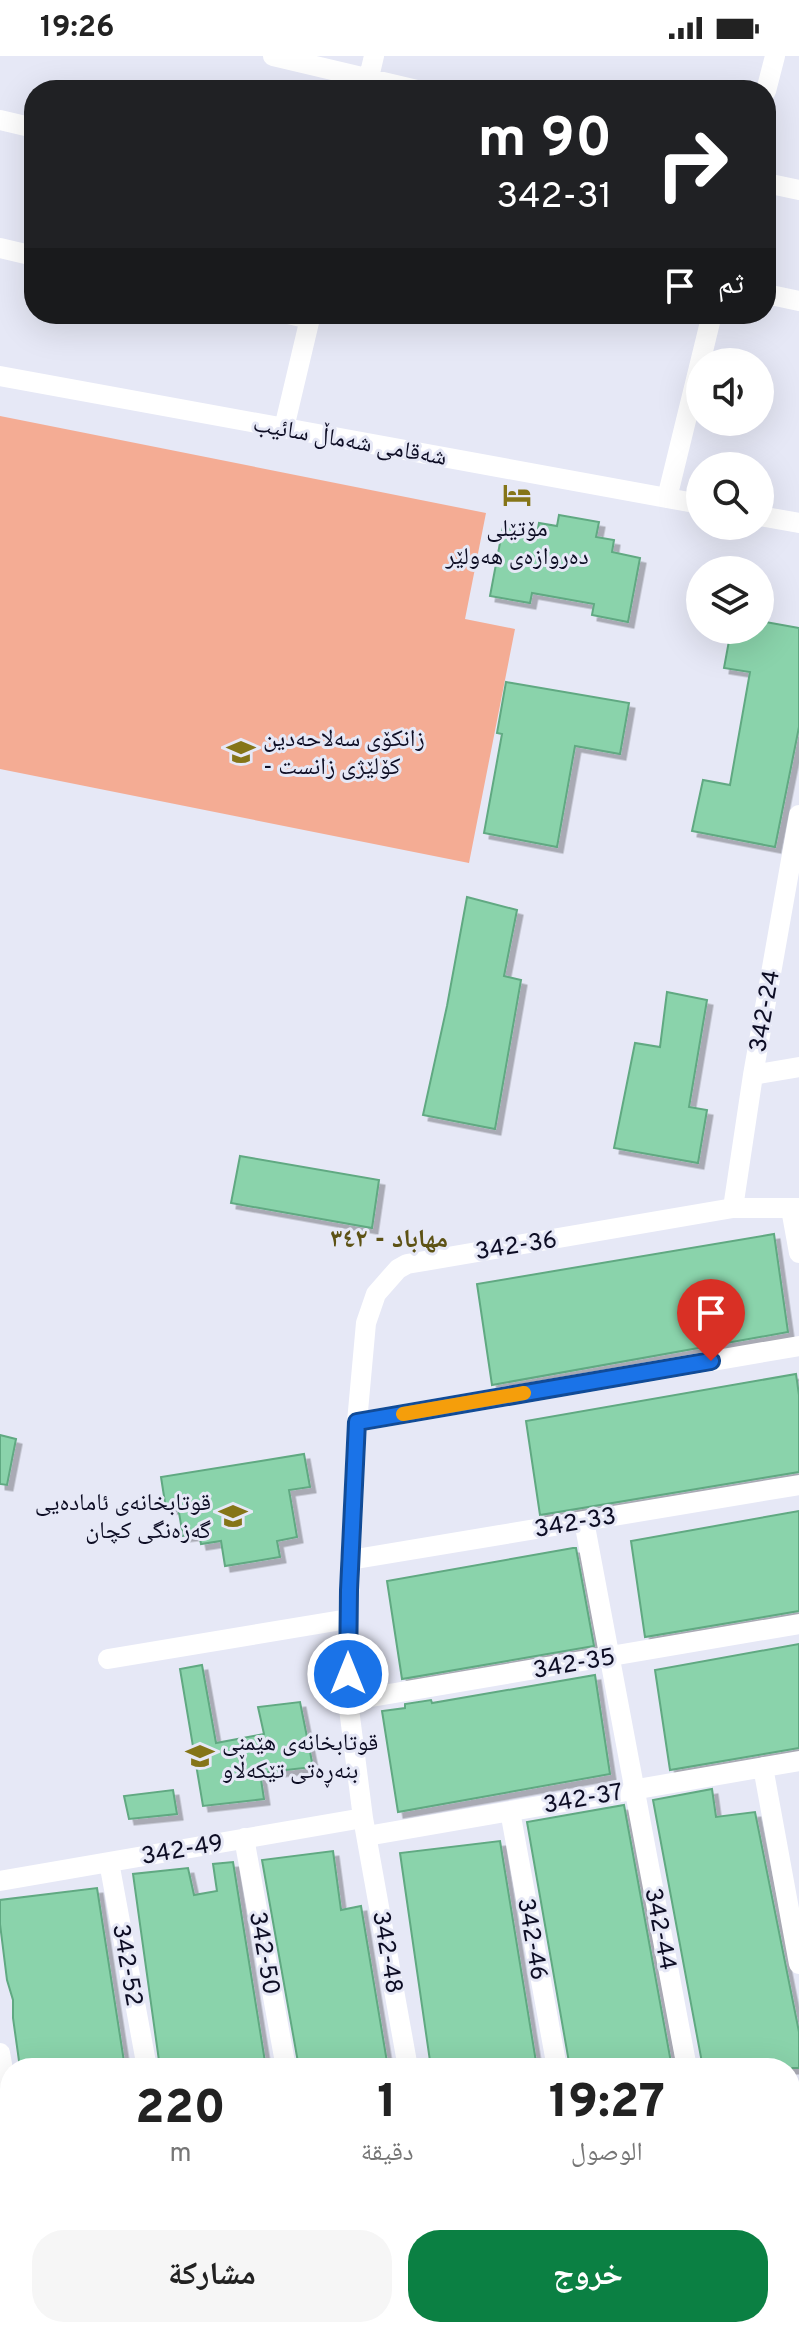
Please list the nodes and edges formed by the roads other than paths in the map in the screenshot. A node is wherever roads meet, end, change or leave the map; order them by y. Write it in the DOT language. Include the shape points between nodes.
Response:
graph roads {
  1 [pos="273,56"];
  2 [pos="374,56"];
  3 [pos="775,56"];
  4 [pos="354,80"];
  5 [pos="368,80"];
  6 [pos="769,80"];
  7 [pos="0,120"];
  8 [pos="24,126"];
  9 [pos="776,185"];
  10 [pos="799,190"];
  11 [pos="0,248"];
  12 [pos="24,254"];
  13 [pos="776,296"];
  14 [pos="799,301"];
  15 [pos="309,324"];
  16 [pos="710,324"];
  17 [pos="0,376"];
  18 [pos="284,428"];
  19 [pos="667,498"];
  20 [pos="686,501"];
  21 [pos="774,519"];
  22 [pos="799,523"];
  23 [pos="799,815"];
  24 [pos="799,936"];
  25 [pos="777,940"];
  26 [pos="799,1067"];
  27 [pos="753,1075"];
  28 [pos="733,1208"];
  29 [pos="795,1208"];
  30 [pos="799,1253"];
  31 [pos="799,1346"];
  32 [pos="357,1422"];
  33 [pos="799,1485"];
  34 [pos="584,1521"];
  35 [pos="350,1560"];
  36 [pos="348,1619"];
  37 [pos="799,1624"];
  38 [pos="610,1657"];
  39 [pos="108,1659"];
  40 [pos="348,1701"];
  41 [pos="799,1761"];
  42 [pos="763,1767"];
  43 [pos="635,1789"];
  44 [pos="510,1811"];
  45 [pos="365,1827"];
  46 [pos="244,1838"];
  47 [pos="109,1862"];
  48 [pos="0,1881"];
  49 [pos="799,1964"];
  50 [pos="145,2058"];
  51 [pos="284,2058"];
  52 [pos="406,2058"];
  53 [pos="555,2058"];
  54 [pos="685,2058"];
  1 -- 4 [label="street"];
  2 -- 5 [label="street"];
  3 -- 6 [label="street"];
  7 -- 8 [label="street"];
  9 -- 10 [label="street"];
  11 -- 12 [label="street"];
  13 -- 14 [label="street"];
  15 -- 18 [label="street"];
  16 -- 19 [label="street"];
  17 -- 18 [label="street, شەقامی شەماڵ سائیب"];
  18 -- 19 [label="street, شەقامی شەماڵ سائیب"];
  19 -- 20 [label="street, شەقامی شەماڵ سائیب"];
  21 -- 22 [label="street"];
  23 -- 25 [label="street, 342-24"];
  24 -- 25 [label="street"];
  25 -- 27 [label="street, 342-24"];
  26 -- 27 [label="street"];
  27 -- 28 [label="street, 342-24"];
  28 -- 29 [label="street, 342-36"];
  28 -- 32 [label="street, 342-36" via="398,1269 370,1307"];
  29 -- 30 [label="street"];
  31 -- 32 [label="street"];
  32 -- 35 [label="street, 342-36"];
  33 -- 34 [label="street, 342-33"];
  34 -- 35 [label="street, 342-33"];
  34 -- 38 [label="street, 342-44"];
  35 -- 36 [label="street, 342-36"];
  36 -- 39 [label="street"];
  36 -- 40 [label="street, 342-36"];
  37 -- 38 [label="street, 342-35"];
  38 -- 40 [label="street, 342-35"];
  38 -- 43 [label="street, 342-44"];
  40 -- 45 [label="street, 342-36"];
  41 -- 42 [label="street, 342-37"];
  42 -- 43 [label="street, 342-37"];
  42 -- 49 [label="street"];
  43 -- 44 [label="street, 342-37"];
  43 -- 54 [label="street, 342-44"];
  44 -- 45 [label="street, 342-37"];
  44 -- 53 [label="street, 342-46"];
  45 -- 46 [label="street, 342-49"];
  45 -- 52 [label="street, 342-48"];
  46 -- 47 [label="street, 342-49"];
  46 -- 51 [label="street, 342-50"];
  47 -- 48 [label="street, 342-49"];
  47 -- 50 [label="street, 342-52"];
}
